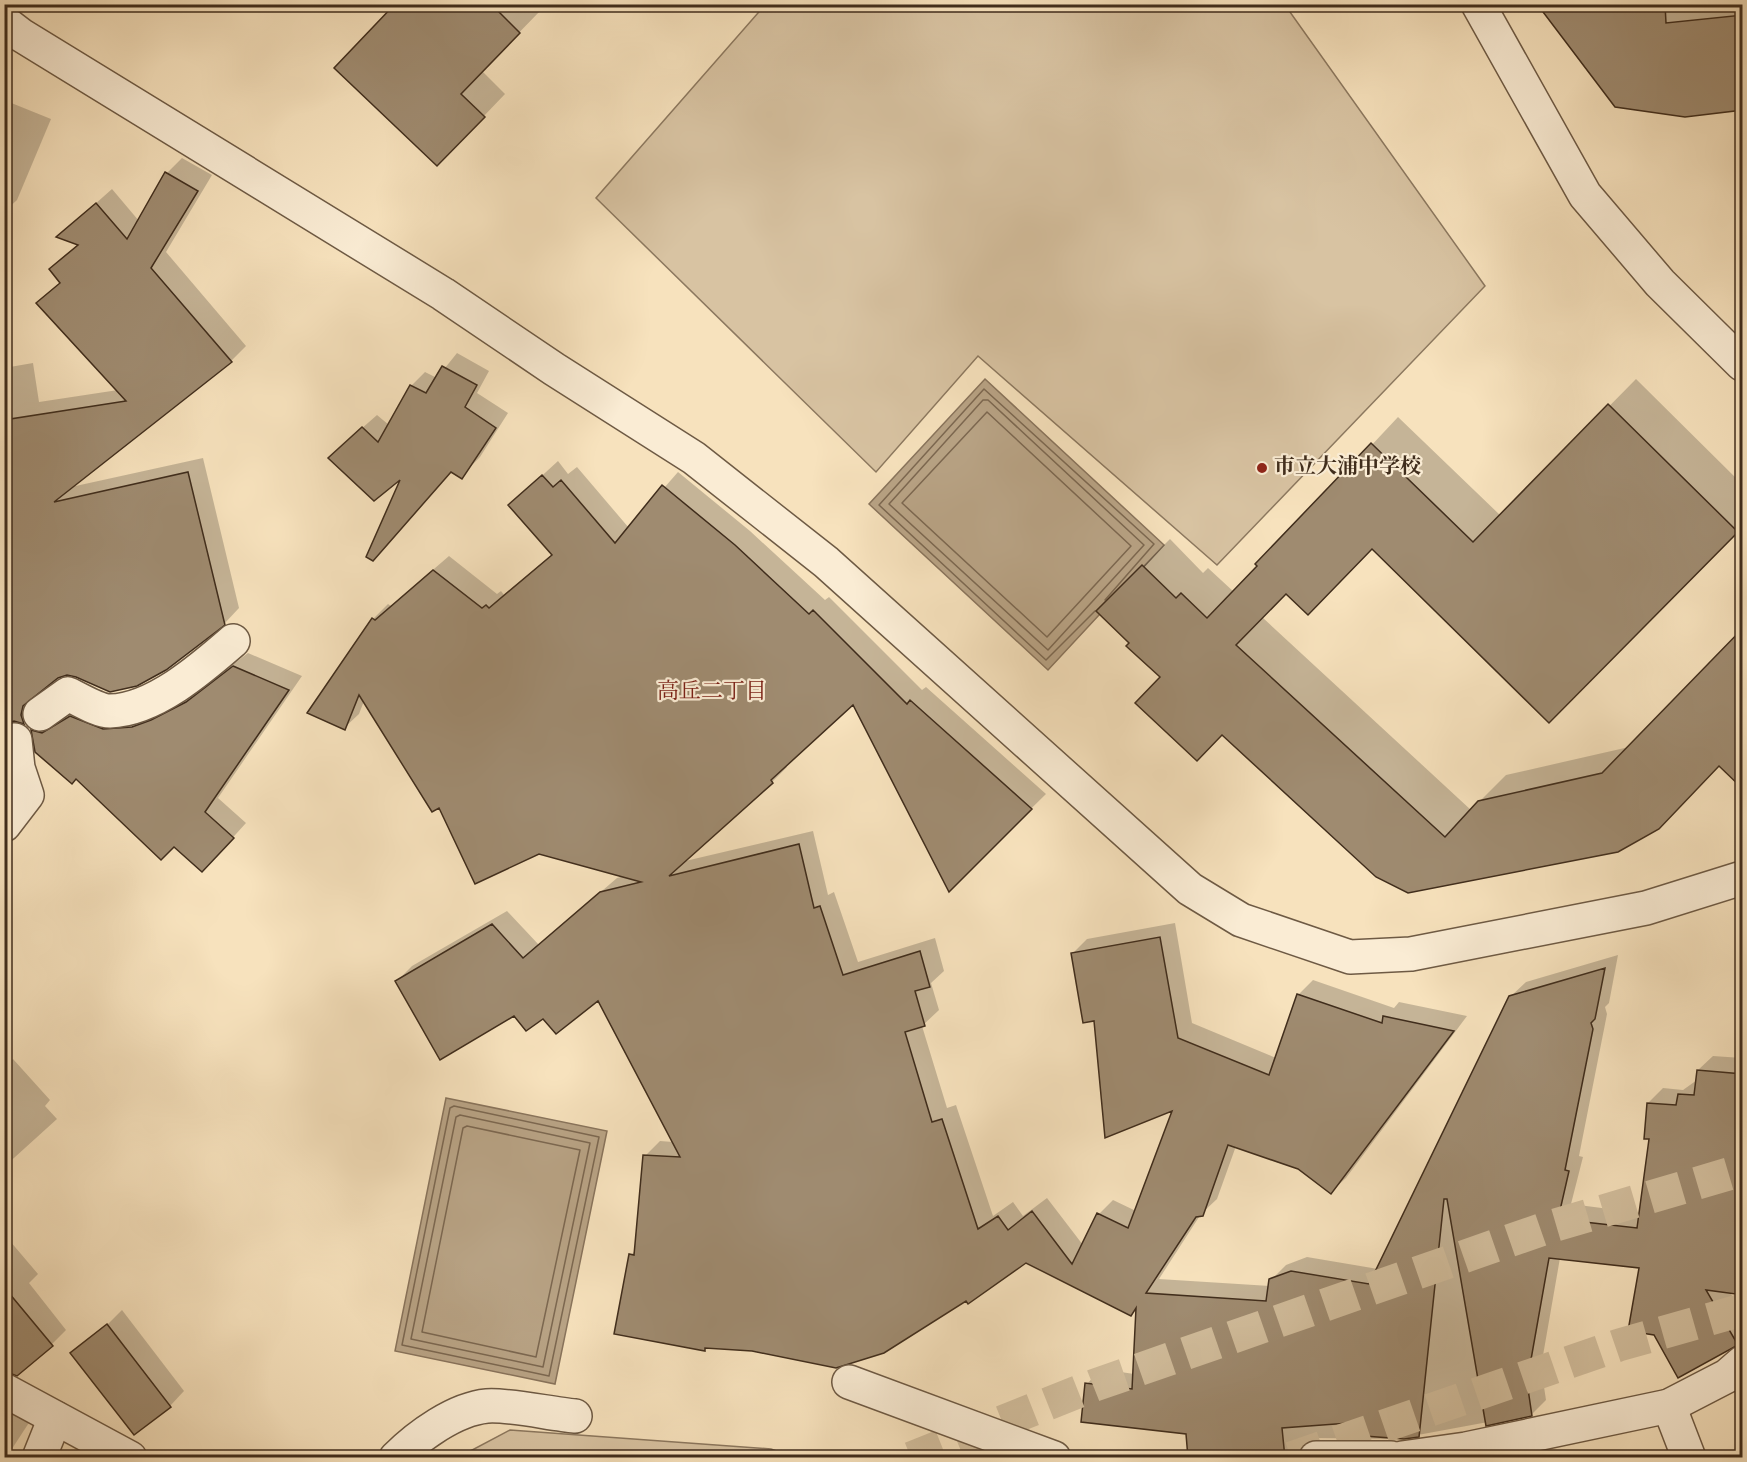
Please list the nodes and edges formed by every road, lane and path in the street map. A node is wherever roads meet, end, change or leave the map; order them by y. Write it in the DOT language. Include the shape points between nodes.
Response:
graph roads {
  1 [pos="1478,4"];
  2 [pos="4,22"];
  3 [pos="1743,364"];
  4 [pos="233,641"];
  5 [pos="40,714"];
  6 [pos="15,740"];
  7 [pos="4,825"];
  8 [pos="1743,878"];
  9 [pos="1743,1363"];
  10 [pos="849,1382"];
  11 [pos="4,1390"];
  12 [pos="1669,1406"];
  13 [pos="574,1416"];
  14 [pos="55,1418"];
  15 [pos="39,1458"];
  16 [pos="130,1458"];
  17 [pos="396,1458"];
  18 [pos="1054,1458"];
  19 [pos="1316,1458"];
  20 [pos="1391,1458"];
  21 [pos="1402,1458"];
  22 [pos="1689,1458"];
  1 -- 3 [label="street" via="1584,195 1660,284"];
  2 -- 8 [label="street" via="443,294 694,458 826,562 1190,889 1241,920 1350,957 1411,954 1646,908"];
  4 -- 5 [label="street" via="201,670 148,702 109,711 68,694"];
  6 -- 7 [label="street" via="18,768 27,795"];
  9 -- 12 [label="street" via="1727,1376"];
  10 -- 18 [label="street"];
  11 -- 14 [label="street"];
  12 -- 21 [label="street" via="1466,1449"];
  12 -- 22 [label="street"];
  13 -- 17 [label="street" via="487,1406 448,1419 413,1441"];
  14 -- 15 [label="street"];
  14 -- 16 [label="street"];
  19 -- 20 [label="street"];
}
